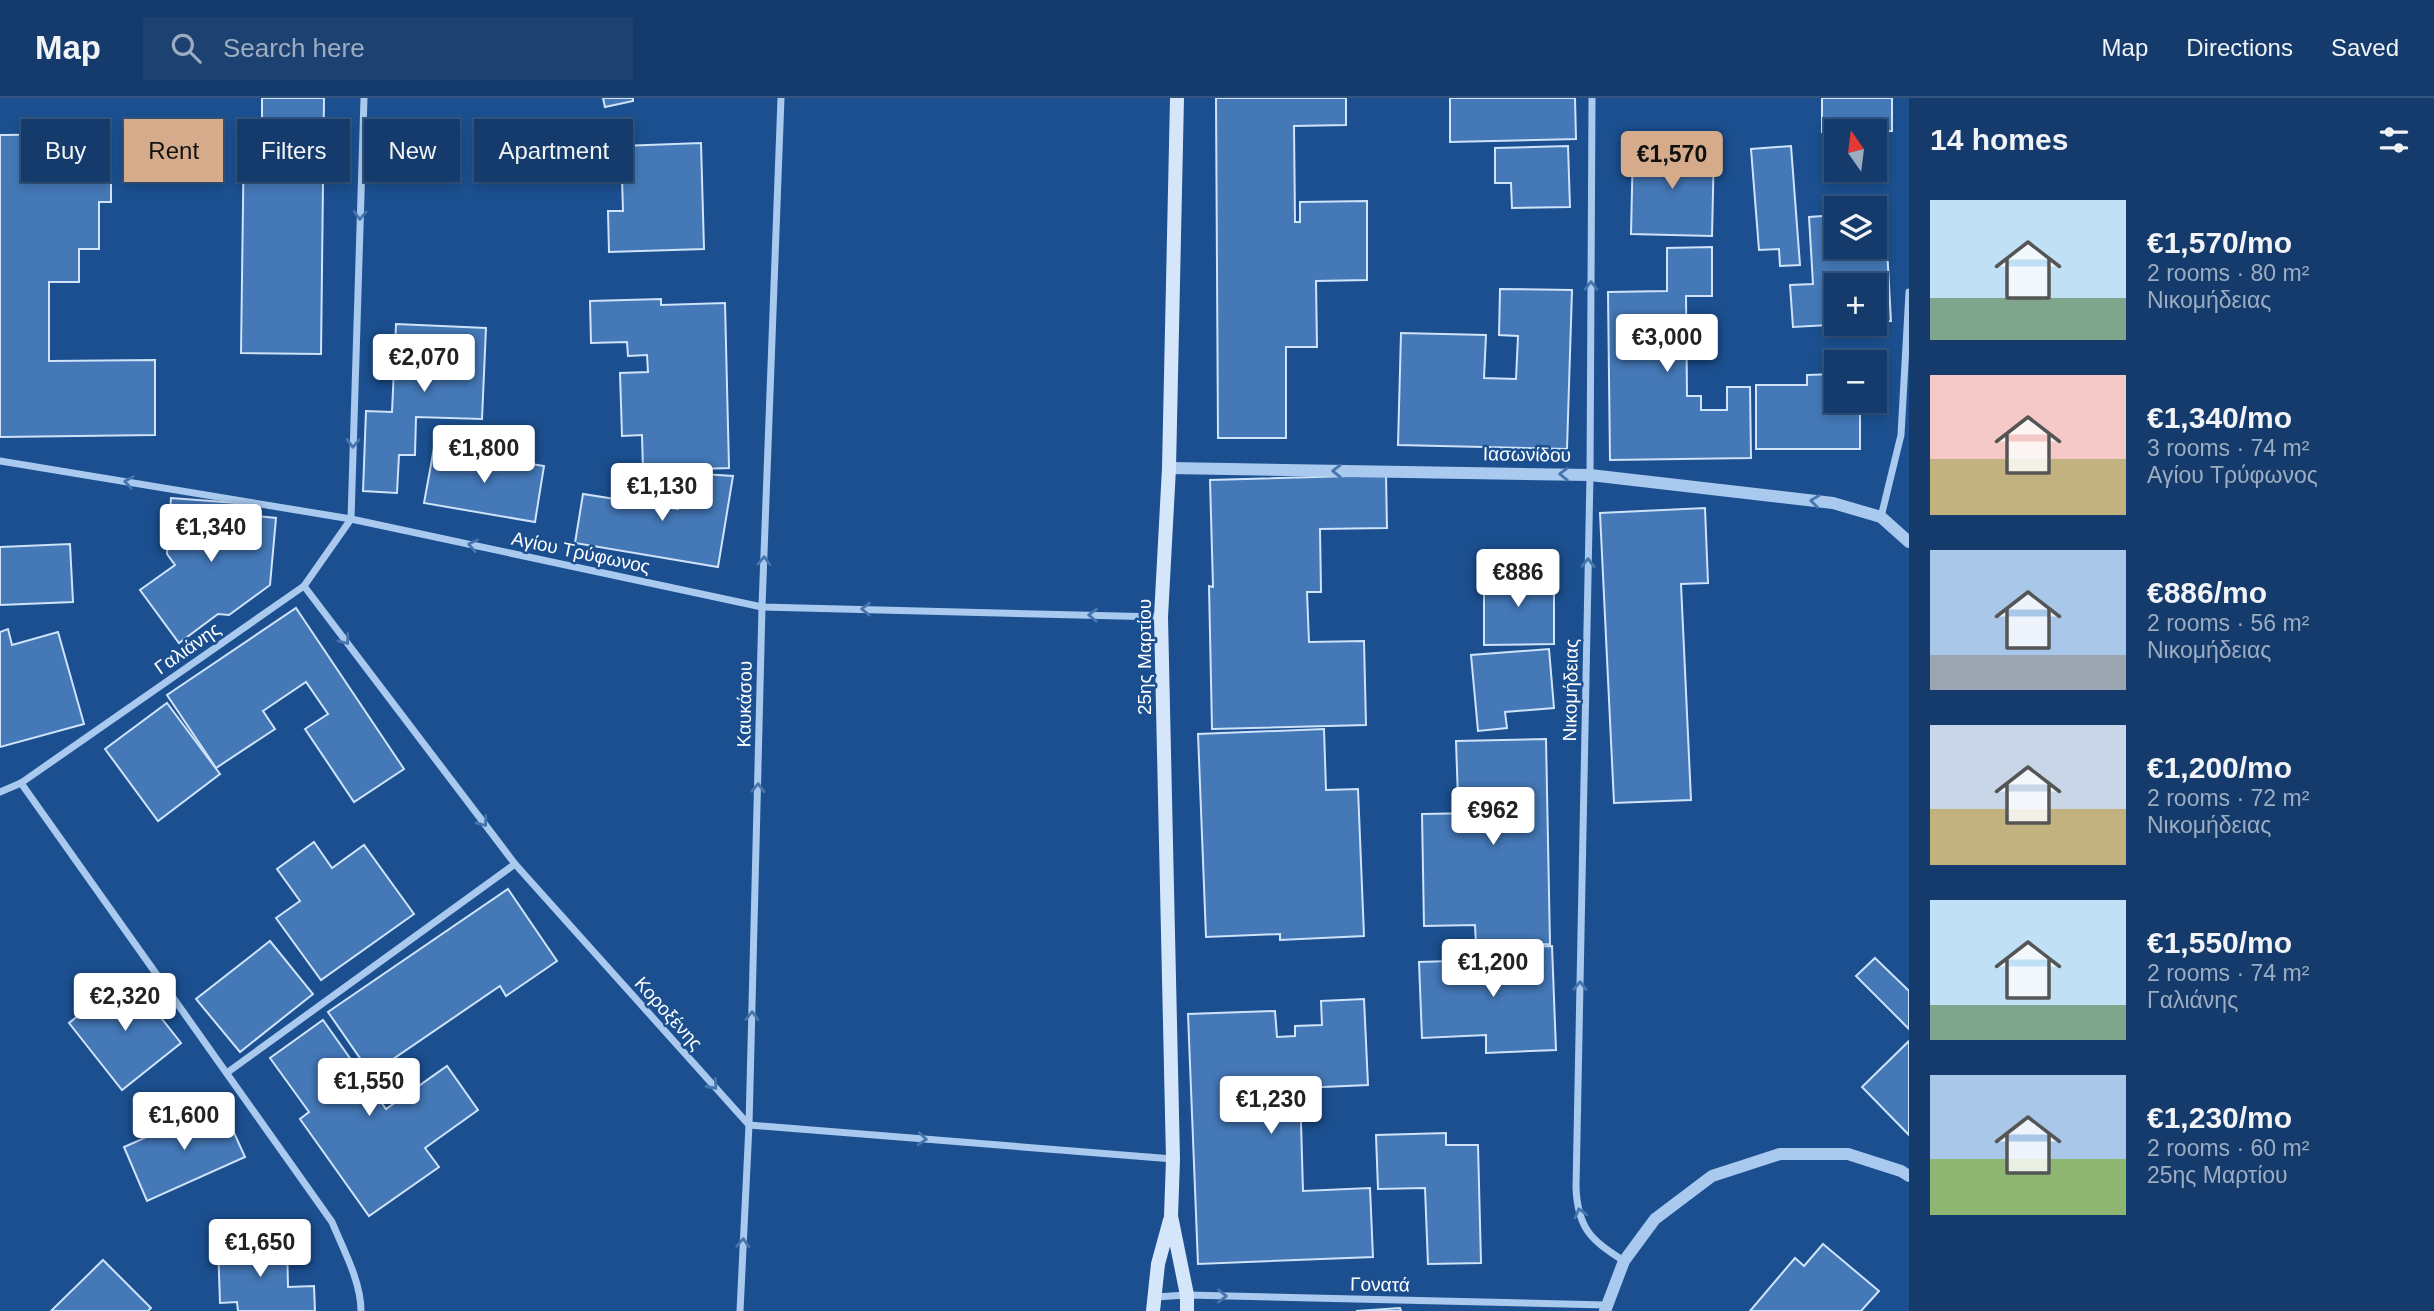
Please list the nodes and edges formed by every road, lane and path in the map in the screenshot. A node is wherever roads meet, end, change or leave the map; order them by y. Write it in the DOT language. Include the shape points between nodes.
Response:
graph roads {
  1 [pos="364,98"];
  2 [pos="780,98"];
  3 [pos="1177,98"];
  4 [pos="1592,98"];
  5 [pos="1909,292"];
  6 [pos="0,461"];
  7 [pos="1169,468"];
  8 [pos="1590,475"];
  9 [pos="1881,517"];
  10 [pos="351,519"];
  11 [pos="1909,542"];
  12 [pos="304,586"];
  13 [pos="762,607"];
  14 [pos="1161,617"];
  15 [pos="21,783"];
  16 [pos="0,792"];
  17 [pos="515,864"];
  18 [pos="228,1072"];
  19 [pos="749,1125"];
  20 [pos="1173,1159"];
  21 [pos="1909,1176"];
  22 [pos="1171,1216"];
  23 [pos="1624,1261"];
  24 [pos="1187,1296"];
  25 [pos="1154,1304"];
  26 [pos="1605,1308"];
  27 [pos="361,1311"];
  28 [pos="740,1311"];
  29 [pos="1188,1311"];
  1 -- 10 [label="street, one-way"];
  13 -- 2 [label="street, Καυκάσου, one-way"];
  3 -- 7 [label="main road, 25ης Μαρτίου"];
  8 -- 4 [label="street, Νικομήδειας, one-way"];
  5 -- 9 [label="street" via="1902,435"];
  10 -- 6 [label="street, Αγίου Τρύφωνος, one-way"];
  8 -- 7 [label="street, Ιασωνίδου, one-way"];
  7 -- 14 [label="main road, 25ης Μαρτίου"];
  9 -- 8 [label="street, Ιασωνίδου, one-way" via="1833,503"];
  23 -- 8 [label="street, Νικομήδειας, one-way" via="1586,1231 1577,1201"];
  9 -- 11 [label="street"];
  10 -- 12 [label="street, Γαλιάνης"];
  13 -- 10 [label="street, Αγίου Τρύφωνος, one-way"];
  12 -- 15 [label="street, Γαλιάνης"];
  12 -- 17 [label="street, Κοροξένης, one-way"];
  14 -- 13 [label="street, Αγίου Τρύφωνος, one-way"];
  19 -- 13 [label="street, Καυκάσου, one-way"];
  14 -- 20 [label="main road, 25ης Μαρτίου"];
  15 -- 16 [label="street, Γαλιάνης"];
  15 -- 18 [label="street"];
  17 -- 18 [label="street"];
  17 -- 19 [label="street, Κοροξένης, one-way"];
  18 -- 27 [label="street" via="332,1222 349,1262"];
  19 -- 20 [label="street, one-way"];
  28 -- 19 [label="street, Καυκάσου, one-way"];
  20 -- 22 [label="main road, 25ης Μαρτίου"];
  21 -- 23 [label="street" via="1848,1154 1780,1154 1712,1176 1655,1219"];
  22 -- 24 [label="main road, 25ης Μαρτίου"];
  22 -- 25 [label="main road, 25ης Μαρτίου" via="1158,1264"];
  23 -- 26 [label="street"];
  24 -- 25 [label="street, Γονατά"];
  24 -- 26 [label="street, Γονατά, one-way"];
  24 -- 29 [label="main road, 25ης Μαρτίου"];
}
